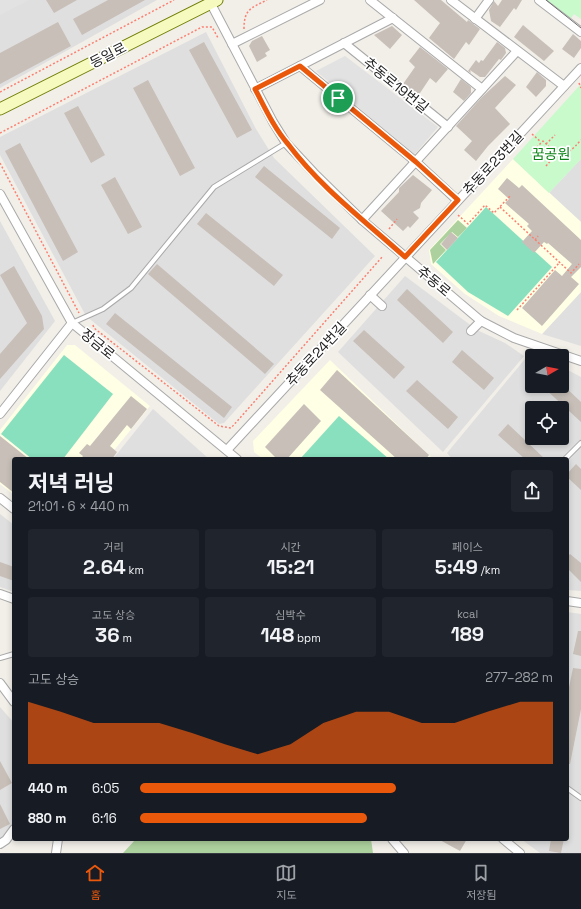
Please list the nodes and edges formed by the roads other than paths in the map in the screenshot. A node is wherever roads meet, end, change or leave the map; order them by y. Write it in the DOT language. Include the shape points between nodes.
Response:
graph roads {
  1 [pos="320,0"];
  2 [pos="370,0"];
  3 [pos="451,0"];
  4 [pos="490,0"];
  5 [pos="539,0"];
  6 [pos="212,1"];
  7 [pos="393,18"];
  8 [pos="475,19"];
  9 [pos="581,32"];
  10 [pos="344,43"];
  11 [pos="232,44"];
  12 [pos="517,51"];
  13 [pos="300,66"];
  14 [pos="581,68"];
  15 [pos="564,86"];
  16 [pos="255,89"];
  17 [pos="482,89"];
  18 [pos="0,109"];
  19 [pos="448,127"];
  20 [pos="286,143"];
  21 [pos="416,162"];
  22 [pos="0,194"];
  23 [pos="458,200"];
  24 [pos="362,220"];
  25 [pos="405,257"];
  26 [pos="370,295"];
  27 [pos="382,306"];
  28 [pos="481,321"];
  29 [pos="72,323"];
  30 [pos="471,331"];
  31 [pos="581,361"];
  32 [pos="0,414"];
  33 [pos="581,443"];
  34 [pos="227,450"];
  35 [pos="236,457"];
  36 [pos="567,457"];
  37 [pos="0,498"];
  38 [pos="12,507"];
  39 [pos="0,594"];
  40 [pos="12,598"];
  41 [pos="569,601"];
  42 [pos="581,603"];
  43 [pos="12,655"];
  44 [pos="0,658"];
  45 [pos="0,683"];
  46 [pos="12,699"];
  47 [pos="569,789"];
  48 [pos="581,798"];
  49 [pos="12,832"];
  50 [pos="58,841"];
  51 [pos="394,841"];
  52 [pos="505,841"];
  53 [pos="0,844"];
  54 [pos="56,853"];
  55 [pos="404,853"];
  56 [pos="520,853"];
  1 -- 11 [label="street"];
  2 -- 7 [label="street"];
  3 -- 8 [label="street"];
  4 -- 8 [label="street"];
  5 -- 9 [label="street"];
  6 -- 11 [label="street, 추동로"];
  6 -- 18 [label="street, 동일로"];
  7 -- 10 [label="street"];
  7 -- 17 [label="street"];
  8 -- 12 [label="street"];
  10 -- 13 [label="street"];
  10 -- 19 [label="street, 추동로19번길"];
  11 -- 16 [label="street, 추동로"];
  12 -- 15 [label="street"];
  12 -- 17 [label="street"];
  13 -- 16 [label="street"];
  13 -- 21 [label="street"];
  14 -- 15 [label="street, 추동로23번길"];
  15 -- 23 [label="street, 추동로23번길"];
  16 -- 20 [label="street, 추동로"];
  17 -- 19 [label="street"];
  19 -- 21 [label="street"];
  20 -- 24 [label="street, 추동로"];
  20 -- 29 [label="lane" via="214,187 131,288 103,309"];
  21 -- 23 [label="street"];
  21 -- 24 [label="street"];
  22 -- 29 [label="street, 장금로"];
  23 -- 25 [label="street, 추동로23번길"];
  24 -- 25 [label="street, 추동로"];
  25 -- 26 [label="street, 추동로24번길"];
  25 -- 28 [label="street, 추동로"];
  26 -- 27 [label="street"];
  26 -- 34 [label="street, 추동로24번길"];
  28 -- 30 [label="street"];
  28 -- 31 [label="street, 추동로" via="514,338"];
  29 -- 32 [label="street"];
  29 -- 34 [label="street, 장금로"];
  33 -- 36 [label="lane"];
  34 -- 35 [label="street, 장금로"];
  37 -- 38 [label="street"];
  39 -- 40 [label="street"];
  41 -- 42 [label="street"];
  43 -- 44 [label="lane"];
  45 -- 46 [label="street"];
  47 -- 48 [label="lane"];
  49 -- 53 [label="street"];
  50 -- 54 [label="street"];
  51 -- 55 [label="street"];
  52 -- 56 [label="street"];
}
